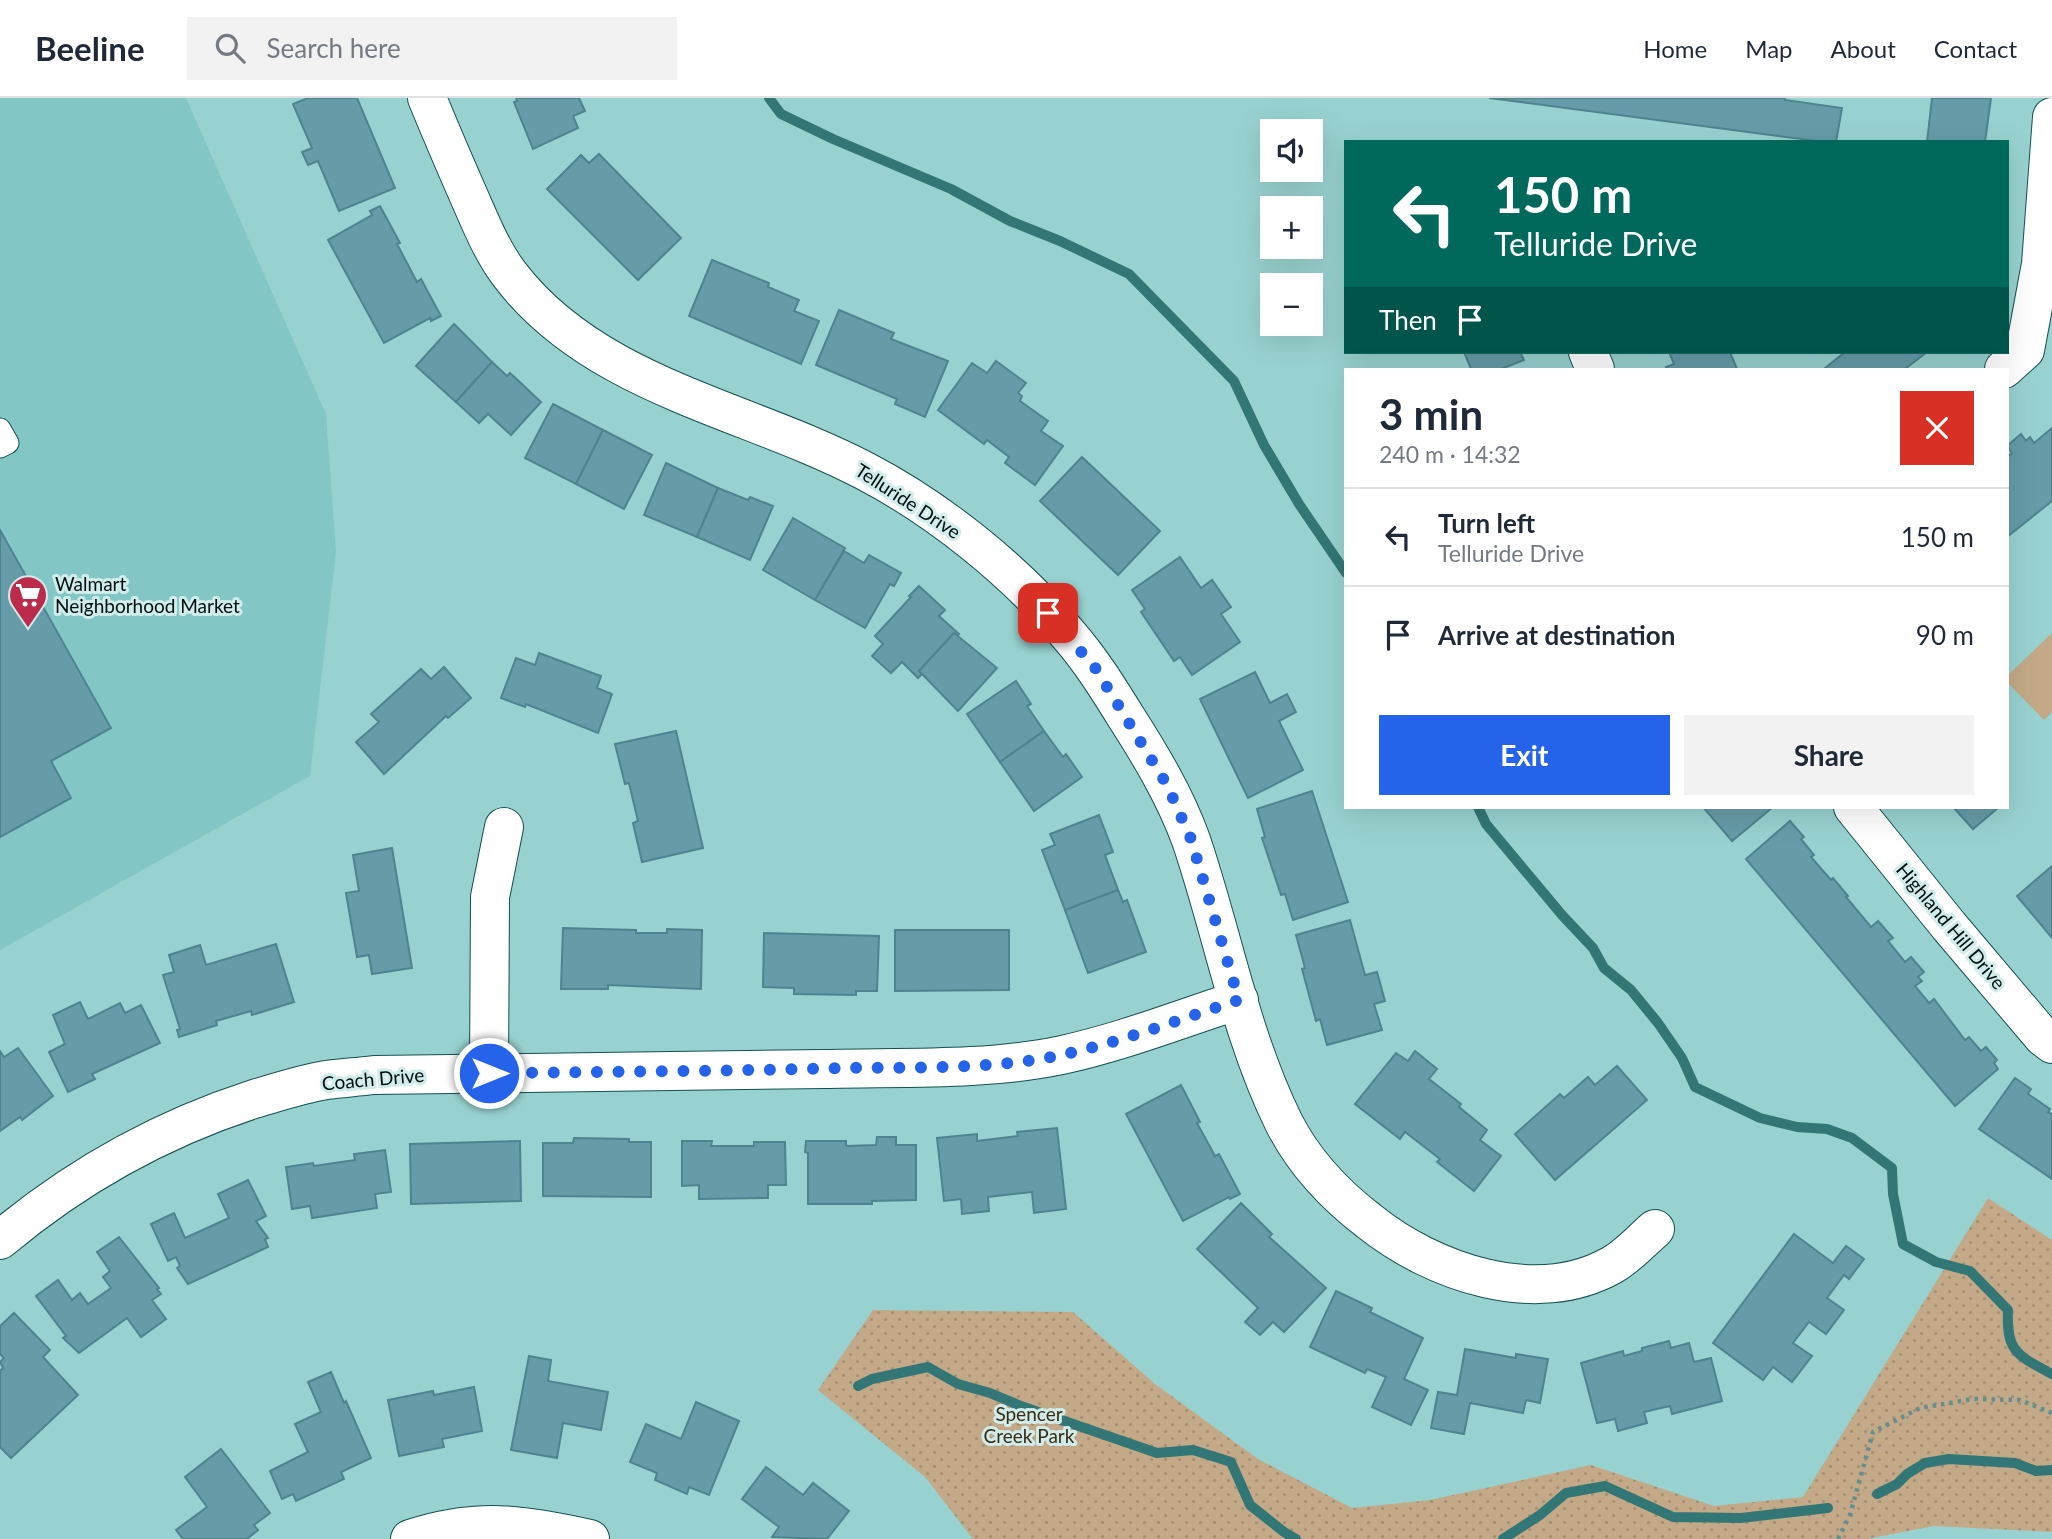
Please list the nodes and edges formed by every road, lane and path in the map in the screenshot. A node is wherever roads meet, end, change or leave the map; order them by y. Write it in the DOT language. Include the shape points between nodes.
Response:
graph roads {
  1 [pos="426,98"];
  2 [pos="2052,117"];
  3 [pos="2005,368"];
  4 [pos="0,429"];
  5 [pos="0,447"];
  6 [pos="1855,809"];
  7 [pos="504,828"];
  8 [pos="1239,1000"];
  9 [pos="2049,1037"];
  10 [pos="489,1073"];
  11 [pos="1655,1229"];
  12 [pos="0,1240"];
  13 [pos="2052,1413"];
  14 [pos="410,1539"];
  15 [pos="590,1539"];
  16 [pos="1838,1539"];
  1 -- 8 [label="street, Telluride Drive" via="486,235 509,274 540,307 580,340 624,366 866,471 971,542 1065,630 1096,669 1167,785 1191,839"];
  2 -- 3 [label="street" via="2042,264 2025,350"];
  4 -- 5 [label="lane" via="8,443"];
  6 -- 9 [label="street, Highland Hill Drive" via="1949,926"];
  7 -- 10 [label="street" via="490,897"];
  8 -- 10 [label="street, Coach Drive" via="1061,1055 1011,1062"];
  8 -- 11 [label="street, Telluride Drive" via="1285,1125 1307,1160 1335,1192 1399,1244 1441,1264 1488,1278 1554,1284 1583,1278 1615,1263"];
  10 -- 12 [label="street, Coach Drive" via="324,1080 220,1110 93,1172"];
  13 -- 16 [label="path" via="2020,1400 1973,1399 1920,1408 1873,1432 1850,1515"];
  14 -- 15 [label="street" via="485,1523"];
}
